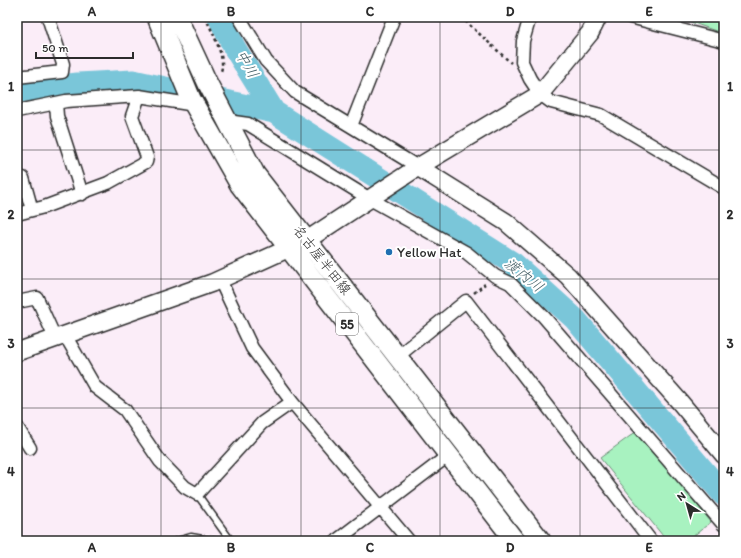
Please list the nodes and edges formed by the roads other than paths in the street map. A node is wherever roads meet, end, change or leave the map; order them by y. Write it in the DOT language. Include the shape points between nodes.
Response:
graph roads {
  1 [pos="48,17"];
  2 [pos="157,17"];
  3 [pos="177,17"];
  4 [pos="239,17"];
  5 [pos="394,17"];
  6 [pos="530,17"];
  7 [pos="598,17"];
  8 [pos="630,17"];
  9 [pos="724,41"];
  10 [pos="17,77"];
  11 [pos="540,94"];
  12 [pos="139,96"];
  13 [pos="193,102"];
  14 [pos="56,103"];
  15 [pos="17,111"];
  16 [pos="223,113"];
  17 [pos="351,126"];
  18 [pos="413,170"];
  19 [pos="23,178"];
  20 [pos="724,188"];
  21 [pos="82,194"];
  22 [pos="375,196"];
  23 [pos="32,210"];
  24 [pos="17,214"];
  25 [pos="307,240"];
  26 [pos="289,249"];
  27 [pos="220,280"];
  28 [pos="17,302"];
  29 [pos="60,337"];
  30 [pos="17,352"];
  31 [pos="398,356"];
  32 [pos="292,402"];
  33 [pos="17,427"];
  34 [pos="30,448"];
  35 [pos="449,455"];
  36 [pos="724,455"];
  37 [pos="197,494"];
  38 [pos="381,506"];
  39 [pos="724,525"];
  40 [pos="177,541"];
  41 [pos="214,541"];
  42 [pos="231,541"];
  43 [pos="336,541"];
  44 [pos="409,541"];
  45 [pos="515,541"];
  46 [pos="541,541"];
  47 [pos="651,541"];
  1 -- 10 [label="street" via="63,64 62,72"];
  2 -- 13 [label="main road, 名古屋半田線 / 55"];
  3 -- 16 [label="main road, 名古屋半田線 / 55"];
  4 -- 17 [label="street" via="266,61 295,92"];
  5 -- 17 [label="street"];
  6 -- 11 [label="street" via="523,41 522,62"];
  7 -- 11 [label="street" via="590,34"];
  8 -- 9 [label="street"];
  11 -- 18 [label="street"];
  11 -- 20 [label="street" via="551,102 601,115"];
  12 -- 13 [label="street"];
  12 -- 14 [label="street"];
  12 -- 21 [label="street" via="132,116 146,162"];
  13 -- 26 [label="main road, 名古屋半田線 / 55" via="240,185"];
  14 -- 15 [label="street"];
  14 -- 21 [label="street" via="57,116"];
  16 -- 22 [label="street" via="248,124"];
  16 -- 25 [label="main road, 名古屋半田線 / 55" via="255,174"];
  17 -- 18 [label="street"];
  18 -- 22 [label="street"];
  18 -- 36 [label="street" via="506,222 568,276"];
  19 -- 23 [label="street"];
  21 -- 23 [label="street"];
  22 -- 25 [label="street"];
  22 -- 39 [label="street" via="468,253 510,284 544,317"];
  23 -- 24 [label="street"];
  25 -- 26 [label="street"];
  25 -- 31 [label="main road, 名古屋半田線 / 55"];
  26 -- 27 [label="street"];
  26 -- 35 [label="main road, 名古屋半田線 / 55"];
  27 -- 29 [label="street"];
  27 -- 32 [label="street" via="252,348"];
  28 -- 29 [label="street" via="37,298"];
  29 -- 30 [label="street"];
  29 -- 37 [label="street" via="95,386 125,410 160,461 185,487"];
  31 -- 46 [label="main road, 名古屋半田線 / 55"];
  31 -- 47 [label="street" via="466,301"];
  32 -- 37 [label="street" via="262,423"];
  32 -- 38 [label="street"];
  33 -- 34 [label="street"];
  35 -- 38 [label="street"];
  35 -- 45 [label="main road, 名古屋半田線 / 55"];
  37 -- 42 [label="lane"];
  38 -- 43 [label="street"];
  38 -- 44 [label="street"];
  40 -- 41 [label="lane" via="191,537"];
}
